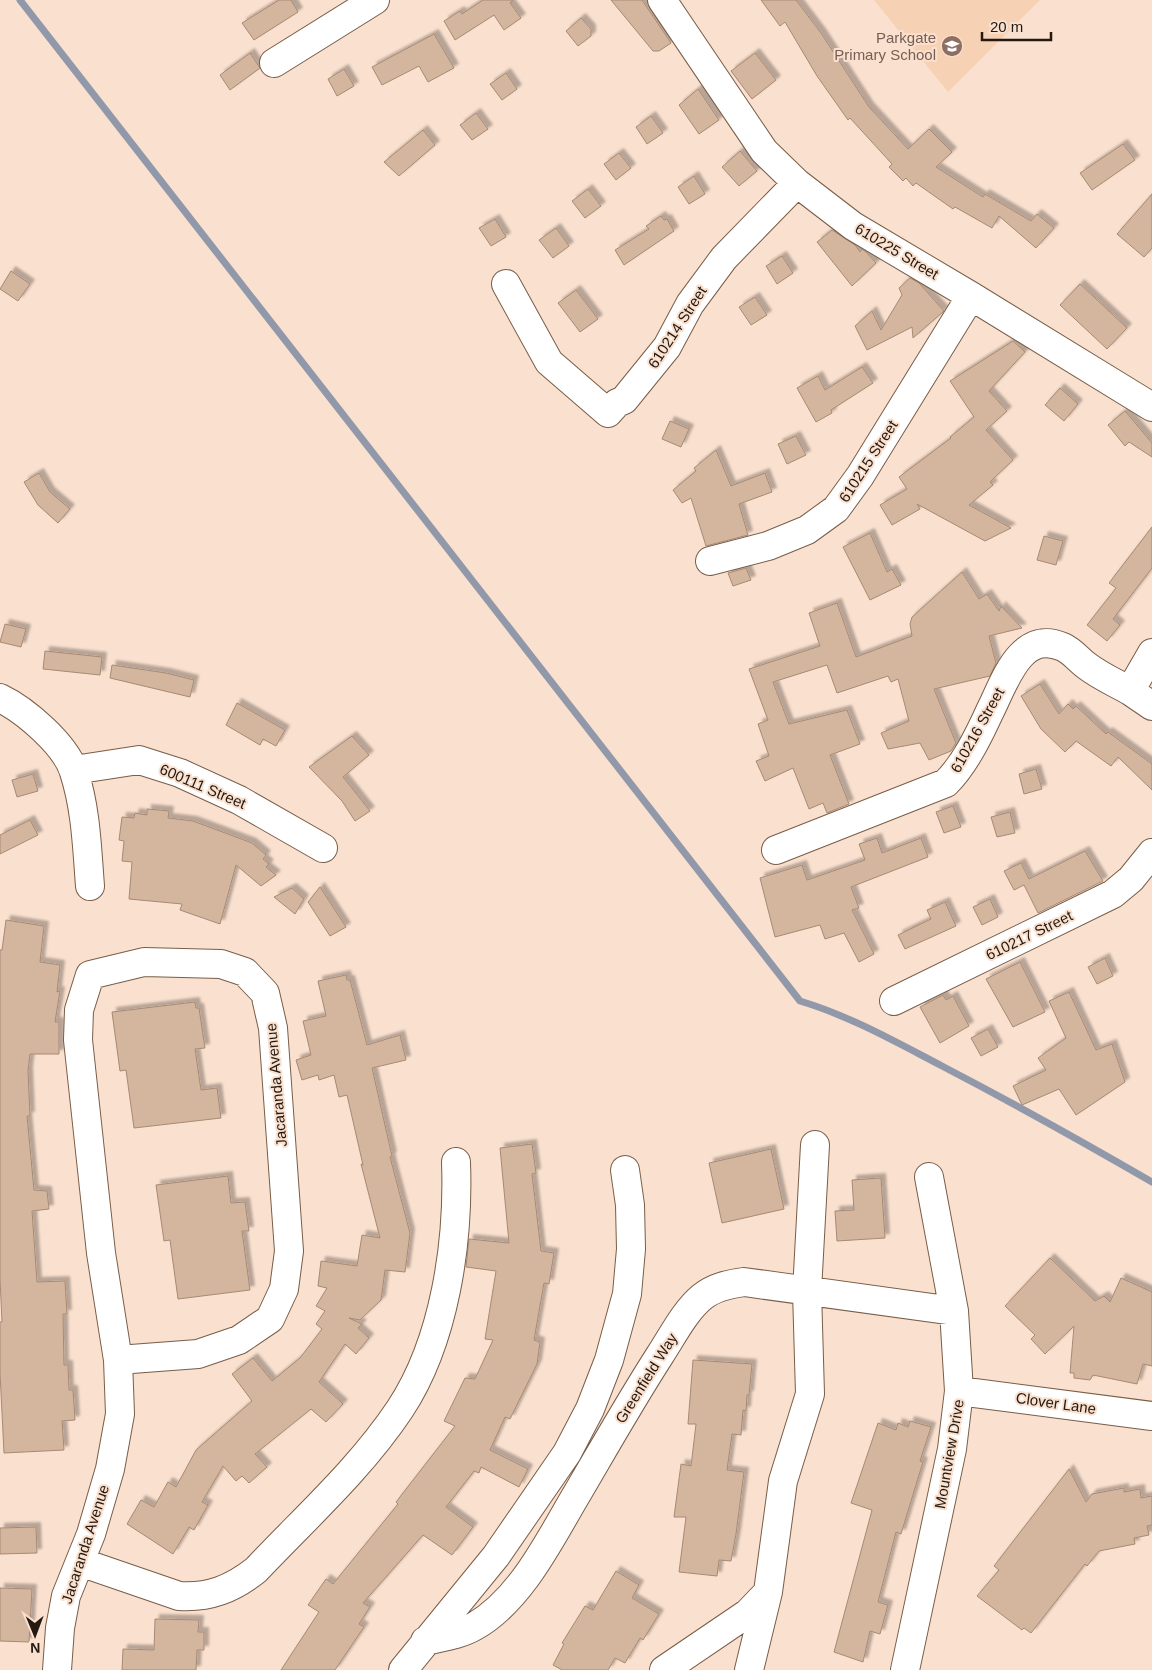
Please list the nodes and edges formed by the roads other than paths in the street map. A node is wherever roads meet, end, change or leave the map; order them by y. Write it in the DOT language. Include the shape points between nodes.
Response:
graph roads {
  1 [pos="375,0"];
  2 [pos="662,0"];
  3 [pos="274,63"];
  4 [pos="797,183"];
  5 [pos="506,284"];
  6 [pos="972,296"];
  7 [pos="1152,407"];
  8 [pos="710,561"];
  9 [pos="1152,653"];
  10 [pos="1130,691"];
  11 [pos="0,698"];
  12 [pos="1152,706"];
  13 [pos="74,770"];
  14 [pos="323,848"];
  15 [pos="776,850"];
  16 [pos="1152,853"];
  17 [pos="90,886"];
  18 [pos="894,1001"];
  19 [pos="814,1145"];
  20 [pos="456,1162"];
  21 [pos="625,1170"];
  22 [pos="929,1177"];
  23 [pos="807,1291"];
  24 [pos="954,1311"];
  25 [pos="118,1360"];
  26 [pos="959,1391"];
  27 [pos="1152,1416"];
  28 [pos="80,1562"];
  29 [pos="768,1592"];
  30 [pos="425,1641"];
  31 [pos="57,1670"];
  32 [pos="403,1670"];
  33 [pos="664,1670"];
  34 [pos="749,1670"];
  35 [pos="905,1670"];
  1 -- 3 [label="street"];
  2 -- 4 [label="street, 610225 Street" via="764,151"];
  4 -- 5 [label="street, 610214 Street" via="724,258 690,304 655,364 608,414 550,362"];
  4 -- 6 [label="street, 610225 Street" via="853,226"];
  6 -- 7 [label="street, 610225 Street"];
  6 -- 8 [label="street, 610215 Street" via="836,509 807,530 768,546"];
  9 -- 10 [label="street"];
  10 -- 12 [label="street, 610216 Street"];
  10 -- 15 [label="street, 610216 Street" via="1088,667 1065,647 1050,643 1036,645 1011,667 990,712 946,783"];
  11 -- 13 [label="street" via="18,707 46,732"];
  13 -- 14 [label="street, 600111 Street" via="139,760 155,765 239,800"];
  13 -- 17 [label="street" via="85,817"];
  16 -- 18 [label="street, 610217 Street" via="1131,879 1113,894"];
  19 -- 23 [label="street"];
  20 -- 28 [label="street" via="456,1230 437,1325 417,1378 369,1452 256,1570 221,1591 195,1597 179,1596"];
  21 -- 30 [label="street" via="631,1249 627,1294 590,1409 567,1453 522,1518 462,1599"];
  22 -- 24 [label="street, Mountview Drive"];
  23 -- 24 [label="street, Greenfield Way"];
  23 -- 29 [label="street" via="810,1394 783,1481"];
  23 -- 30 [label="street, Greenfield Way" via="744,1282 723,1285 702,1297 638,1389 547,1545 521,1583 496,1610 475,1626"];
  24 -- 26 [label="street, Mountview Drive"];
  25 -- 25 [label="street, Jacaranda Avenue" via="101,1253 81,1078 79,1010 90,975 144,962 221,964 245,972 265,993 273,1028 289,1251 284,1289 270,1319 239,1340 198,1354"];
  25 -- 28 [label="street, Jacaranda Avenue" via="120,1414 110,1469"];
  26 -- 27 [label="street, Clover Lane"];
  26 -- 35 [label="street, Mountview Drive" via="952,1449"];
  28 -- 31 [label="street, Jacaranda Avenue" via="66,1596"];
  29 -- 33 [label="street" via="748,1613"];
  29 -- 34 [label="street"];
  30 -- 32 [label="street"];
}
